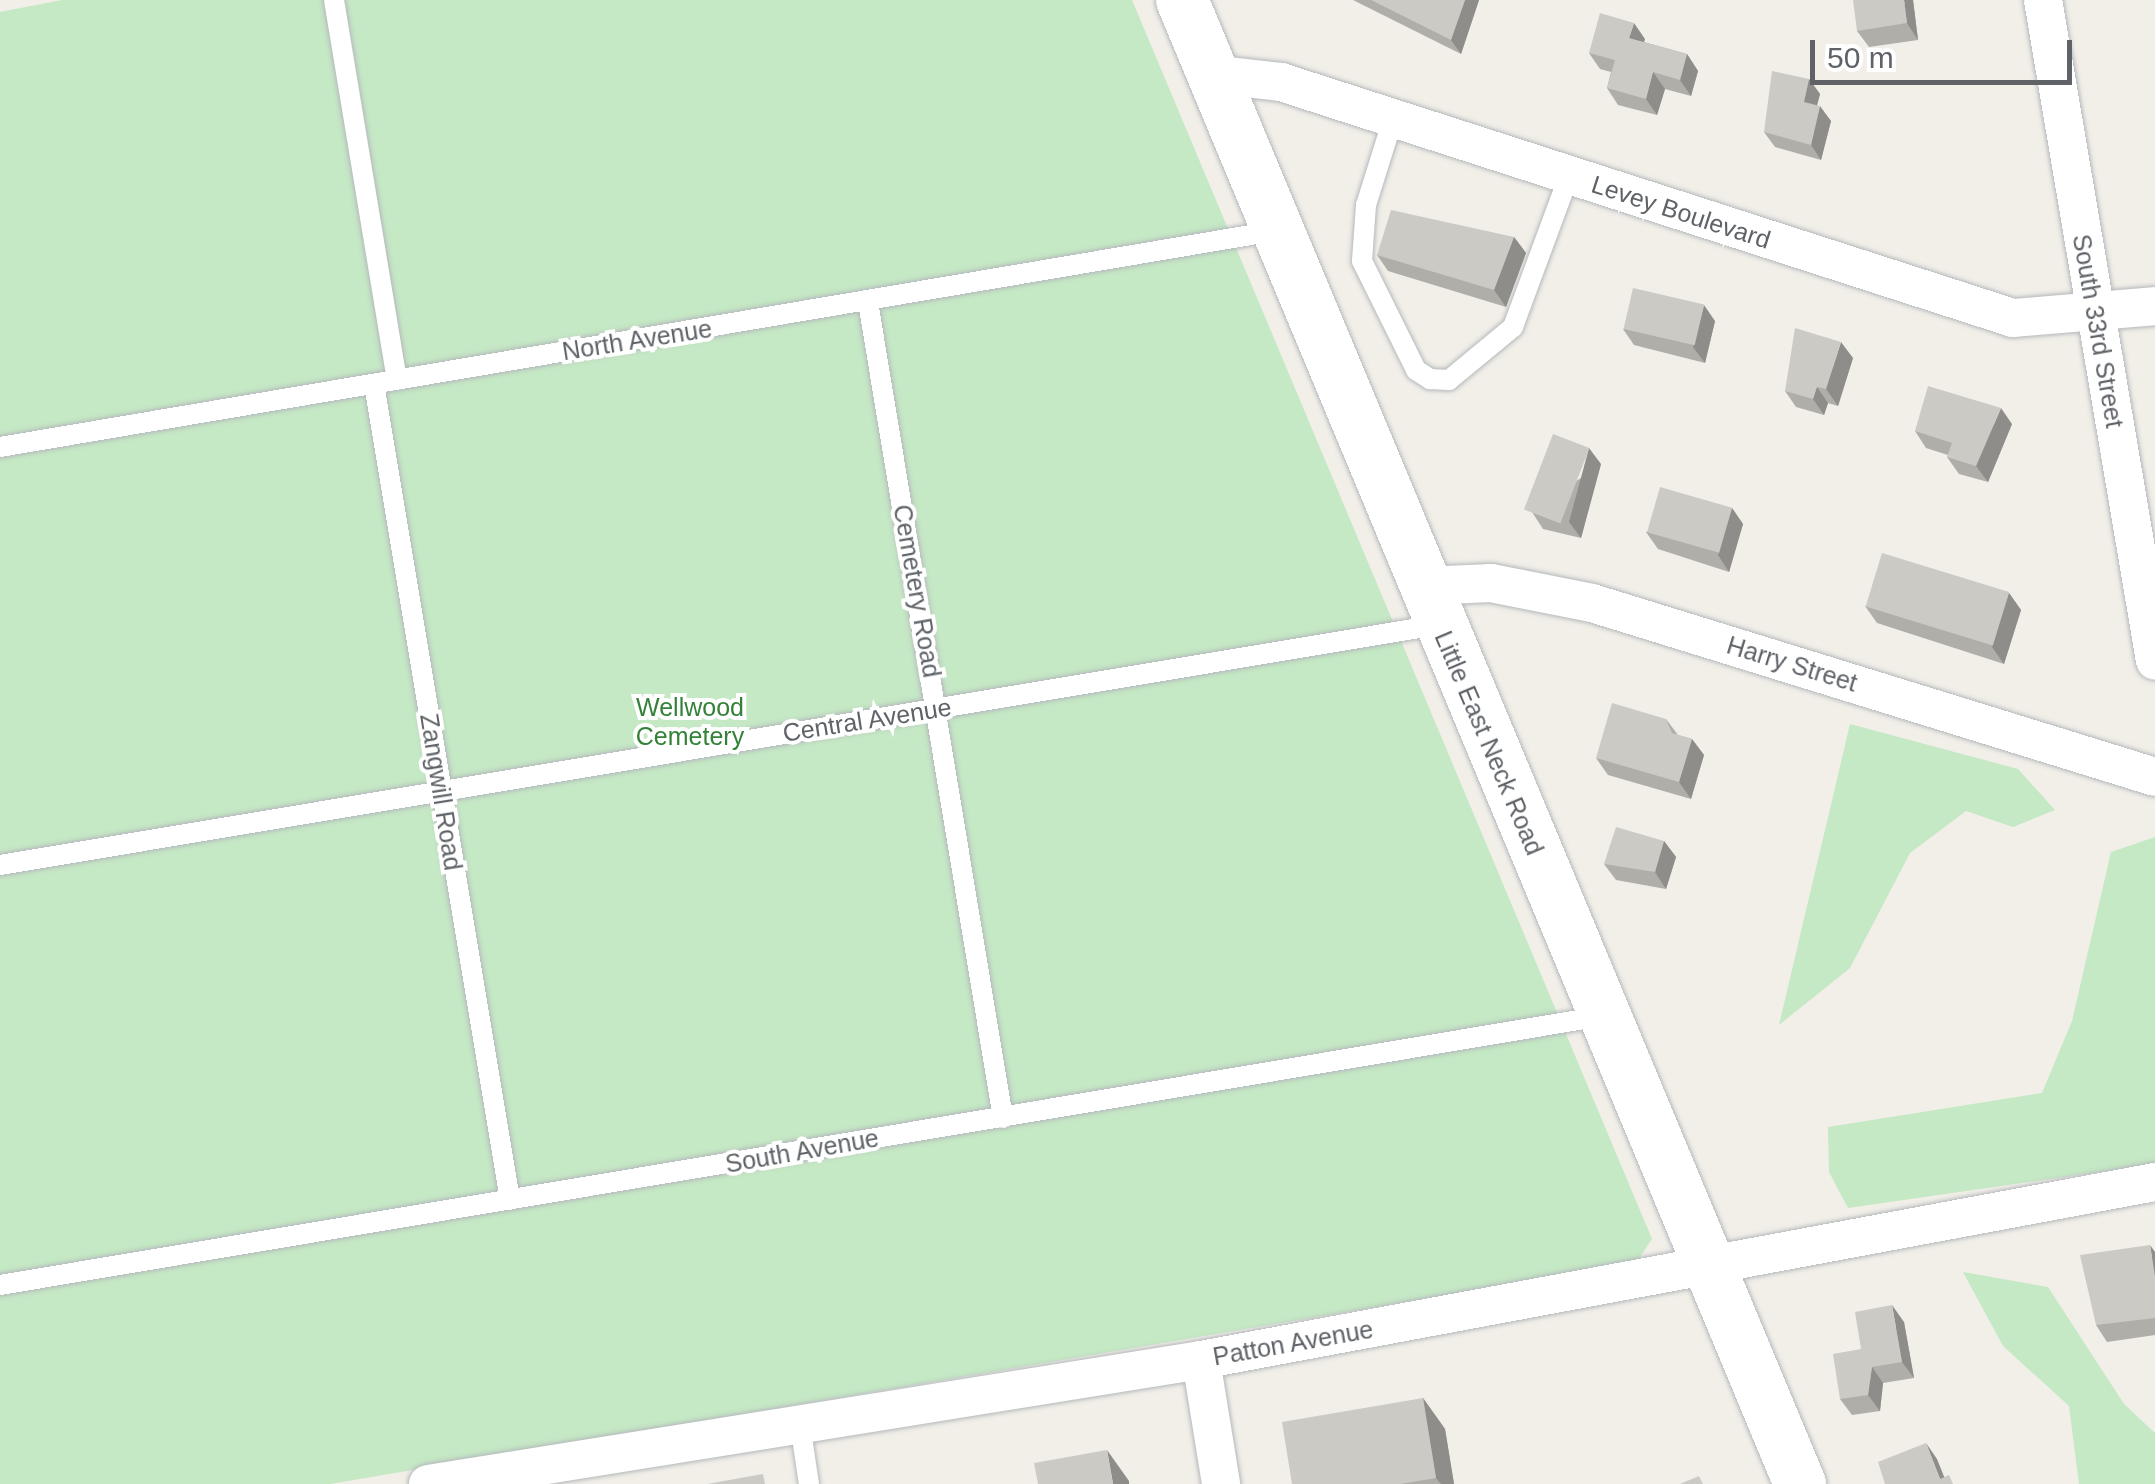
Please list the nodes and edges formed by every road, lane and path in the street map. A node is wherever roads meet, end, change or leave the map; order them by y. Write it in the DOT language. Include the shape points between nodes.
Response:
graph roads {
  1 [pos="334,0"];
  2 [pos="1182,0"];
  3 [pos="2044,0"];
  4 [pos="1211,74"];
  5 [pos="1393,119"];
  6 [pos="1569,176"];
  7 [pos="1274,231"];
  8 [pos="868,302"];
  9 [pos="2155,306"];
  10 [pos="2095,316"];
  11 [pos="397,380"];
  12 [pos="374,384"];
  13 [pos="0,447"];
  14 [pos="1431,605"];
  15 [pos="2155,661"];
  16 [pos="937,709"];
  17 [pos="2155,777"];
  18 [pos="440,791"];
  19 [pos="0,866"];
  20 [pos="1603,1016"];
  21 [pos="1003,1118"];
  22 [pos="2155,1182"];
  23 [pos="510,1200"];
  24 [pos="1709,1268"];
  25 [pos="0,1285"];
  26 [pos="1201,1360"];
  27 [pos="800,1424"];
  28 [pos="516,1477"];
  29 [pos="428,1484"];
  30 [pos="808,1484"];
  31 [pos="1221,1484"];
  32 [pos="1800,1484"];
  1 -- 11 [label="lane"];
  2 -- 4 [label="main road, Little East Neck Road"];
  3 -- 10 [label="street, South 33rd Street"];
  4 -- 5 [label="street, Levey Boulevard" via="1281,82"];
  4 -- 7 [label="main road, Little East Neck Road"];
  5 -- 6 [label="street, Levey Boulevard"];
  5 -- 6 [label="lane" via="1366,205 1362,262 1416,370 1430,380 1448,380 1513,327"];
  6 -- 10 [label="street, Levey Boulevard" via="2013,318"];
  7 -- 8 [label="lane, North Avenue"];
  7 -- 14 [label="main road, Little East Neck Road"];
  8 -- 11 [label="lane, North Avenue"];
  8 -- 16 [label="lane, Cemetery Road"];
  9 -- 10 [label="street, Levey Boulevard"];
  10 -- 15 [label="street, South 33rd Street"];
  11 -- 12 [label="lane, North Avenue"];
  12 -- 13 [label="lane, North Avenue"];
  12 -- 18 [label="lane, Zangwill Road"];
  14 -- 16 [label="lane, Central Avenue"];
  14 -- 17 [label="street, Harry Street" via="1491,583 1592,603"];
  14 -- 20 [label="main road, Little East Neck Road"];
  16 -- 18 [label="lane, Central Avenue"];
  16 -- 21 [label="lane, Cemetery Road"];
  18 -- 19 [label="lane, Central Avenue"];
  18 -- 23 [label="lane, Zangwill Road"];
  20 -- 21 [label="lane, South Avenue"];
  20 -- 24 [label="main road, Little East Neck Road"];
  21 -- 23 [label="lane, South Avenue"];
  22 -- 24 [label="street, Patton Avenue"];
  23 -- 25 [label="lane, South Avenue"];
  24 -- 26 [label="street, Patton Avenue"];
  24 -- 32 [label="main road, Little East Neck Road"];
  26 -- 27 [label="street, Patton Avenue"];
  26 -- 31 [label="street"];
  27 -- 28 [label="street, Patton Avenue"];
  27 -- 30 [label="lane"];
  28 -- 29 [label="street, Patton Avenue"];
}
